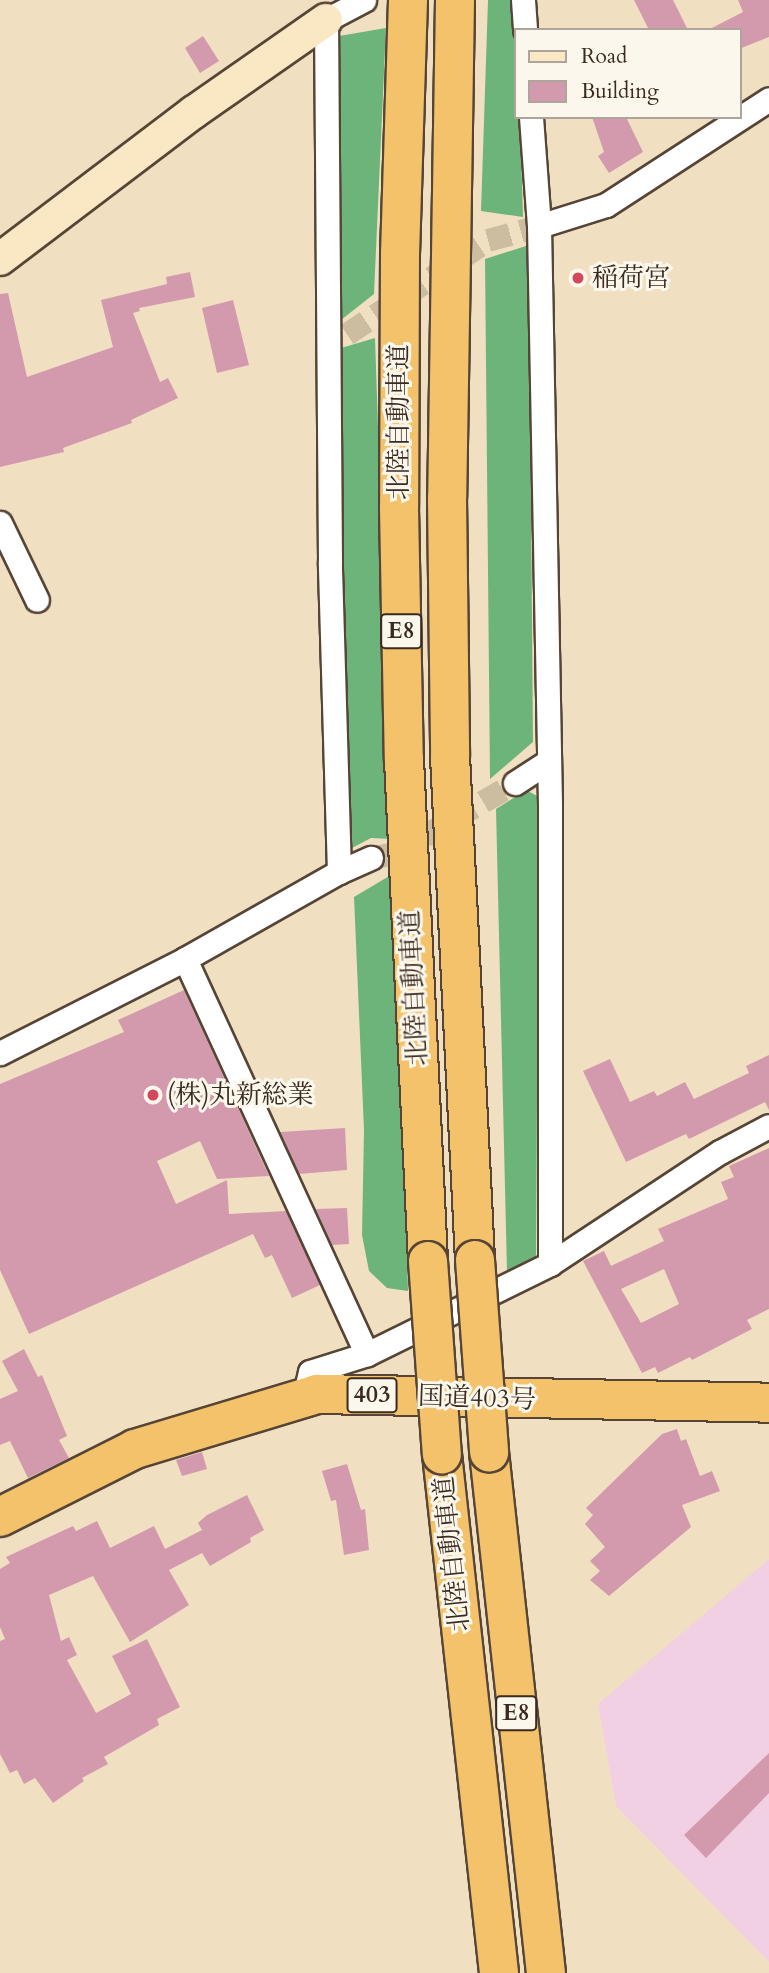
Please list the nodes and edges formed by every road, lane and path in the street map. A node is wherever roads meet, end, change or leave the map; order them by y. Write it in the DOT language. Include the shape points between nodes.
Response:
graph roads {
  1 [pos="364,0"];
  2 [pos="408,0"];
  3 [pos="455,0"];
  4 [pos="523,0"];
  5 [pos="326,20"];
  6 [pos="525,28"];
  7 [pos="769,99"];
  8 [pos="741,117"];
  9 [pos="531,119"];
  10 [pos="738,119"];
  11 [pos="539,226"];
  12 [pos="0,259"];
  13 [pos="347,334"];
  14 [pos="327,346"];
  15 [pos="0,523"];
  16 [pos="37,600"];
  17 [pos="549,761"];
  18 [pos="515,783"];
  19 [pos="371,858"];
  20 [pos="339,873"];
  21 [pos="185,959"];
  22 [pos="0,1053"];
  23 [pos="769,1126"];
  24 [pos="551,1264"];
  25 [pos="367,1354"];
  26 [pos="304,1398"];
  27 [pos="769,1403"];
  28 [pos="0,1517"];
  29 [pos="499,1973"];
  30 [pos="546,1973"];
  1 -- 5 [label="street"];
  2 -- 29 [label="highway, 北陸自動車道 / E8, bridge" via="399,522 404,773 442,1454"];
  3 -- 30 [label="highway, 北陸自動車道 / E8, bridge" via="447,471 450,756 489,1452"];
  4 -- 6 [label="street"];
  5 -- 12 [label="street" via="194,112"];
  5 -- 14 [label="street"];
  7 -- 8 [label="street"];
  9 -- 11 [label="street"];
  10 -- 11 [label="street" via="606,205"];
  11 -- 17 [label="street"];
  13 -- 14 [label="street"];
  14 -- 20 [label="street"];
  15 -- 16 [label="street"];
  17 -- 18 [label="street"];
  17 -- 24 [label="street"];
  19 -- 20 [label="street"];
  20 -- 21 [label="street"];
  21 -- 22 [label="street"];
  21 -- 25 [label="street"];
  23 -- 24 [label="street" via="720,1152"];
  24 -- 25 [label="street"];
  25 -- 26 [label="street" via="310,1371"];
  26 -- 27 [label="highway, 国道403号 / 403" via="317,1394"];
  26 -- 28 [label="highway, 国道403号 / 403" via="135,1449"];
}
